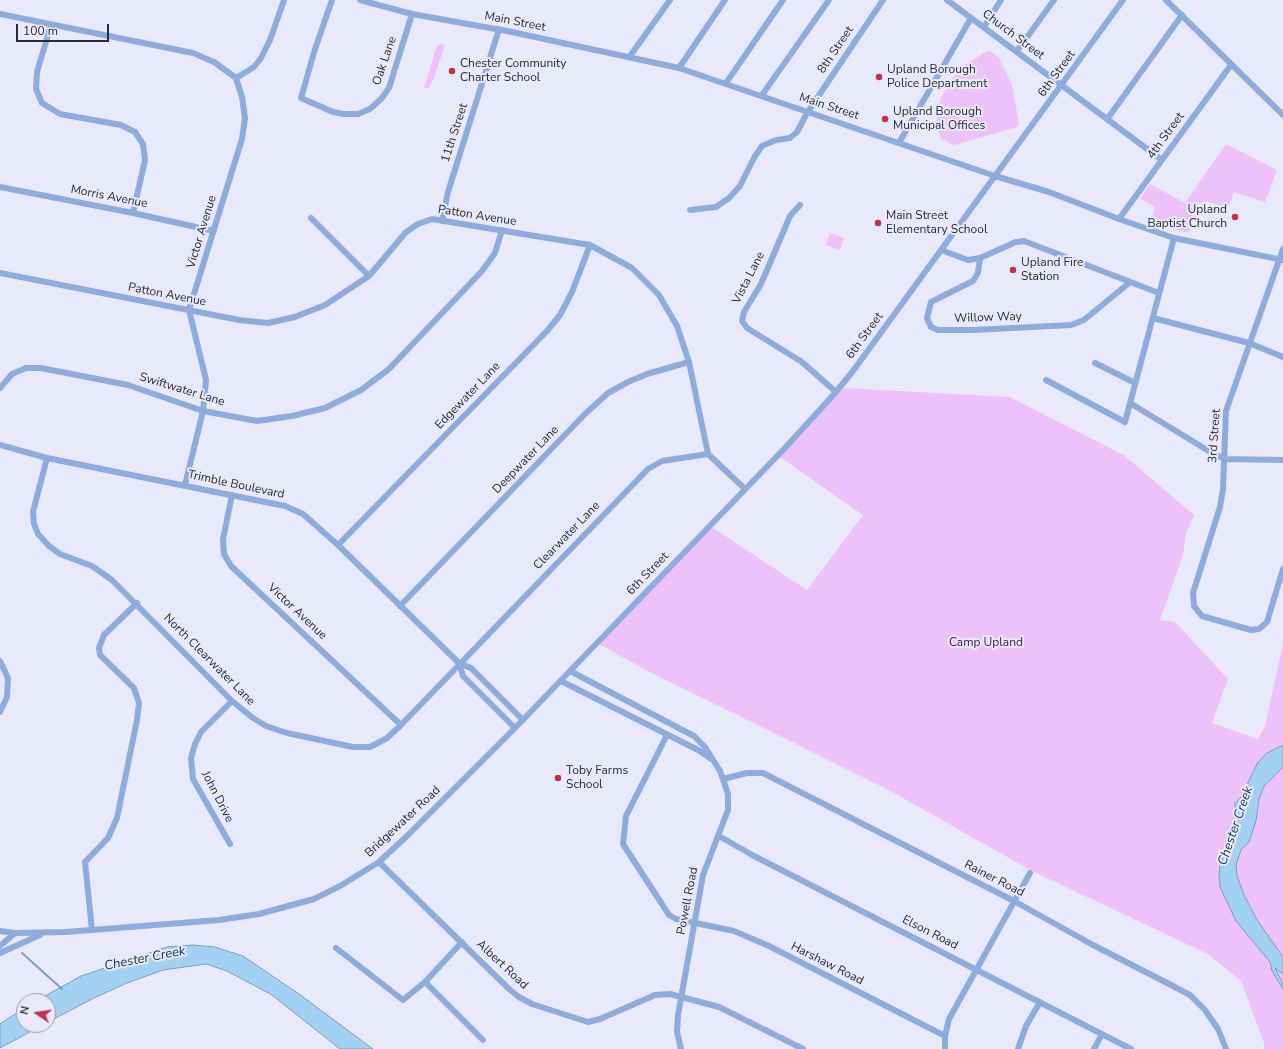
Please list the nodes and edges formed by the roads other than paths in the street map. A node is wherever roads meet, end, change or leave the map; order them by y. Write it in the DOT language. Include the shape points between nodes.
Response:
graph roads {
  1 [pos="284,0"];
  2 [pos="332,0"];
  3 [pos="365,0"];
  4 [pos="670,0"];
  5 [pos="726,0"];
  6 [pos="783,0"];
  7 [pos="829,0"];
  8 [pos="883,0"];
  9 [pos="947,0"];
  10 [pos="1001,0"];
  11 [pos="1054,0"];
  12 [pos="1124,0"];
  13 [pos="1166,0"];
  14 [pos="0,14"];
  15 [pos="412,14"];
  16 [pos="1182,15"];
  17 [pos="972,18"];
  18 [pos="51,25"];
  19 [pos="984,27"];
  20 [pos="499,29"];
  21 [pos="1016,51"];
  22 [pos="630,56"];
  23 [pos="1231,65"];
  24 [pos="679,68"];
  25 [pos="236,78"];
  26 [pos="726,83"];
  27 [pos="1062,86"];
  28 [pos="762,95"];
  29 [pos="807,113"];
  30 [pos="1283,115"];
  31 [pos="1108,118"];
  32 [pos="899,143"];
  33 [pos="1162,160"];
  34 [pos="995,176"];
  35 [pos="0,188"];
  36 [pos="800,205"];
  37 [pos="690,210"];
  38 [pos="133,213"];
  39 [pos="311,218"];
  40 [pos="1119,219"];
  41 [pos="442,221"];
  42 [pos="502,230"];
  43 [pos="214,231"];
  44 [pos="1174,238"];
  45 [pos="590,245"];
  46 [pos="1283,249"];
  47 [pos="942,250"];
  48 [pos="980,258"];
  49 [pos="1281,260"];
  50 [pos="0,273"];
  51 [pos="369,276"];
  52 [pos="1129,283"];
  53 [pos="1159,293"];
  54 [pos="189,310"];
  55 [pos="1153,318"];
  56 [pos="1249,343"];
  57 [pos="1283,357"];
  58 [pos="689,362"];
  59 [pos="1095,363"];
  60 [pos="1046,380"];
  61 [pos="1135,383"];
  62 [pos="0,388"];
  63 [pos="836,392"];
  64 [pos="1130,403"];
  65 [pos="203,411"];
  66 [pos="0,444"];
  67 [pos="708,454"];
  68 [pos="47,458"];
  69 [pos="1224,458"];
  70 [pos="1283,460"];
  71 [pos="185,485"];
  72 [pos="745,489"];
  73 [pos="232,495"];
  74 [pos="338,545"];
  75 [pos="1283,569"];
  76 [pos="137,603"];
  77 [pos="400,606"];
  78 [pos="587,653"];
  79 [pos="0,661"];
  80 [pos="459,664"];
  81 [pos="570,671"];
  82 [pos="560,681"];
  83 [pos="232,701"];
  84 [pos="0,712"];
  85 [pos="523,720"];
  86 [pos="401,725"];
  87 [pos="515,728"];
  88 [pos="667,734"];
  89 [pos="715,762"];
  90 [pos="724,779"];
  91 [pos="719,836"];
  92 [pos="230,844"];
  93 [pos="379,862"];
  94 [pos="1030,873"];
  95 [pos="1014,901"];
  96 [pos="694,922"];
  97 [pos="92,930"];
  98 [pos="0,931"];
  99 [pos="16,933"];
  100 [pos="46,934"];
  101 [pos="462,942"];
  102 [pos="0,946"];
  103 [pos="336,948"];
  104 [pos="0,953"];
  105 [pos="976,969"];
  106 [pos="425,982"];
  107 [pos="682,997"];
  108 [pos="1040,1002"];
  109 [pos="1102,1034"];
  110 [pos="945,1036"];
  111 [pos="483,1040"];
  112 [pos="681,1049"];
  113 [pos="803,1049"];
  114 [pos="945,1049"];
  115 [pos="1018,1049"];
  116 [pos="1094,1049"];
  117 [pos="1130,1049"];
  118 [pos="1226,1049"];
  1 -- 25 [label="street" via="261,58"];
  2 -- 15 [label="street, Oak Lane" via="301,98 344,114 358,114 370,109 389,88"];
  3 -- 15 [label="street, Main Street"];
  4 -- 22 [label="street"];
  5 -- 24 [label="street"];
  6 -- 26 [label="street"];
  7 -- 28 [label="street"];
  8 -- 29 [label="street, 8th Street"];
  9 -- 17 [label="street, Church Street"];
  10 -- 19 [label="street"];
  11 -- 21 [label="street"];
  12 -- 27 [label="street, 6th Street"];
  13 -- 16 [label="street"];
  14 -- 18 [label="street"];
  15 -- 20 [label="street, Main Street"];
  16 -- 23 [label="street"];
  16 -- 31 [label="street"];
  17 -- 19 [label="street, Church Street"];
  17 -- 32 [label="street"];
  18 -- 25 [label="street" via="193,53 214,62"];
  18 -- 38 [label="street" via="37,72 36,89 42,103 60,114 121,125 135,132 143,144 145,160"];
  19 -- 21 [label="street, Church Street"];
  20 -- 22 [label="street, Main Street"];
  20 -- 41 [label="street, 11th Street" via="448,192"];
  21 -- 27 [label="street, Church Street"];
  22 -- 24 [label="street, Main Street"];
  23 -- 30 [label="street"];
  23 -- 33 [label="street, 4th Street"];
  24 -- 26 [label="street, Main Street"];
  25 -- 43 [label="street, Victor Avenue" via="245,118 242,139"];
  26 -- 28 [label="street, Main Street"];
  27 -- 31 [label="street, Church Street"];
  27 -- 34 [label="street, 6th Street"];
  28 -- 29 [label="street, Main Street"];
  29 -- 32 [label="street, Main Street"];
  29 -- 37 [label="street, 8th Street" via="797,132 790,138 762,146 740,186 729,198 716,207"];
  31 -- 33 [label="street, Church Street"];
  32 -- 34 [label="street, Main Street"];
  33 -- 40 [label="street, 4th Street"];
  34 -- 40 [label="street, Main Street" via="1050,192"];
  34 -- 47 [label="street, 6th Street"];
  35 -- 38 [label="street, Morris Avenue"];
  36 -- 63 [label="street, Vista Lane" via="790,216 742,321 748,328 802,362"];
  38 -- 43 [label="street, Morris Avenue"];
  39 -- 51 [label="street"];
  40 -- 44 [label="street, Main Street"];
  41 -- 42 [label="street, Patton Avenue"];
  41 -- 51 [label="street, Patton Avenue" via="432,219 406,232"];
  42 -- 45 [label="street, Patton Avenue"];
  42 -- 65 [label="street, Swiftwater Lane" via="495,253 482,271 389,369 361,390 325,408 257,421"];
  43 -- 54 [label="street, Victor Avenue"];
  44 -- 49 [label="street, Main Street"];
  44 -- 53 [label="street"];
  45 -- 58 [label="street, Patton Avenue" via="632,268 659,295 677,326"];
  45 -- 74 [label="street, Edgewater Lane" via="572,292 560,315 547,331"];
  46 -- 49 [label="street, 3rd Street"];
  47 -- 48 [label="street" via="968,260"];
  47 -- 63 [label="street, 6th Street"];
  48 -- 52 [label="street" via="1024,241 1080,261"];
  48 -- 52 [label="street, Willow Way" via="978,273 973,281 931,302 927,318 932,327 938,330 1071,325 1084,320"];
  49 -- 56 [label="street, 3rd Street"];
  50 -- 54 [label="street, Patton Avenue"];
  51 -- 54 [label="street, Patton Avenue" via="325,305 295,317 268,323"];
  52 -- 53 [label="street"];
  53 -- 55 [label="street"];
  54 -- 65 [label="street" via="206,380"];
  55 -- 56 [label="street"];
  55 -- 61 [label="street"];
  56 -- 57 [label="street"];
  56 -- 69 [label="street, 3rd Street" via="1226,411"];
  58 -- 67 [label="street, Patton Avenue"];
  58 -- 77 [label="street, Deepwater Lane" via="647,374 608,393"];
  59 -- 61 [label="street"];
  60 -- 64 [label="street" via="1125,422"];
  61 -- 64 [label="street"];
  62 -- 65 [label="street, Swiftwater Lane" via="12,374 26,368 41,368 128,385"];
  63 -- 72 [label="street, 6th Street"];
  64 -- 69 [label="street"];
  65 -- 71 [label="street"];
  66 -- 68 [label="street, Trimble Boulevard"];
  67 -- 72 [label="street"];
  67 -- 80 [label="street, Clearwater Lane" via="662,461 648,468"];
  68 -- 71 [label="street, Trimble Boulevard"];
  68 -- 76 [label="street, North Clearwater Lane" via="33,512 38,534 60,554 100,571"];
  69 -- 70 [label="street"];
  69 -- 75 [label="street, 3rd Street" via="1220,507 1193,594 1194,606 1202,616 1251,630 1263,627 1269,617"];
  71 -- 73 [label="street, Trimble Boulevard"];
  72 -- 78 [label="street, 6th Street"];
  73 -- 74 [label="street, Trimble Boulevard" via="285,506 302,514"];
  73 -- 86 [label="street, Victor Avenue" via="223,539 224,554 231,566"];
  74 -- 77 [label="street, Trimble Boulevard"];
  76 -- 83 [label="street, North Clearwater Lane"];
  76 -- 97 [label="street" via="104,635 99,648 100,655 134,688 139,703 121,804 115,823 108,838 85,862"];
  77 -- 80 [label="street, Trimble Boulevard"];
  78 -- 81 [label="street, Bridgewater Road"];
  79 -- 84 [label="street" via="8,678 7,696"];
  80 -- 85 [label="street, Trimble Boulevard" via="471,668"];
  80 -- 86 [label="street, North Clearwater Lane"];
  80 -- 87 [label="street, Trimble Boulevard" via="463,676"];
  81 -- 82 [label="street, Bridgewater Road"];
  81 -- 89 [label="street, Powell Road" via="694,736"];
  82 -- 85 [label="street, Bridgewater Road"];
  82 -- 88 [label="street, Powell Road"];
  83 -- 86 [label="street, North Clearwater Lane" via="266,726 353,747 370,747 387,738"];
  83 -- 92 [label="street, John Drive" via="201,732 191,758 193,778"];
  85 -- 87 [label="street, Bridgewater Road"];
  87 -- 93 [label="street, Bridgewater Road"];
  88 -- 89 [label="street, Powell Road"];
  88 -- 96 [label="street, Harshaw Road" via="626,816 623,844 669,915"];
  89 -- 90 [label="street, Powell Road"];
  90 -- 91 [label="street, Powell Road" via="728,794 728,810"];
  90 -- 95 [label="street, Rainer Road" via="747,773 763,773"];
  91 -- 96 [label="street, Powell Road" via="703,875"];
  91 -- 105 [label="street, Elson Road"];
  93 -- 97 [label="street, Bridgewater Road" via="330,891 299,904 269,912 219,920"];
  93 -- 101 [label="street, Albert Road"];
  94 -- 95 [label="street"];
  95 -- 105 [label="street"];
  95 -- 118 [label="street, Rainer Road" via="1190,995 1212,1019"];
  96 -- 107 [label="street, Powell Road"];
  96 -- 110 [label="street, Harshaw Road" via="734,931 769,946"];
  97 -- 100 [label="street, Bridgewater Road"];
  98 -- 99 [label="street, Bridgewater Road"];
  99 -- 100 [label="street, Bridgewater Road"];
  99 -- 102 [label="street"];
  100 -- 104 [label="street"];
  101 -- 106 [label="street"];
  101 -- 107 [label="street, Albert Road" via="519,997 532,1004 588,1022 600,1020 655,995 670,994"];
  103 -- 106 [label="street" via="403,1000"];
  105 -- 108 [label="street, Elson Road"];
  105 -- 110 [label="street" via="949,1019"];
  106 -- 111 [label="street"];
  107 -- 112 [label="street, Powell Road" via="677,1032"];
  107 -- 113 [label="street, Albert Road" via="719,1008"];
  108 -- 109 [label="street, Elson Road"];
  108 -- 115 [label="street" via="1026,1026"];
  109 -- 116 [label="street"];
  109 -- 117 [label="street, Elson Road"];
  110 -- 114 [label="street"];
}
